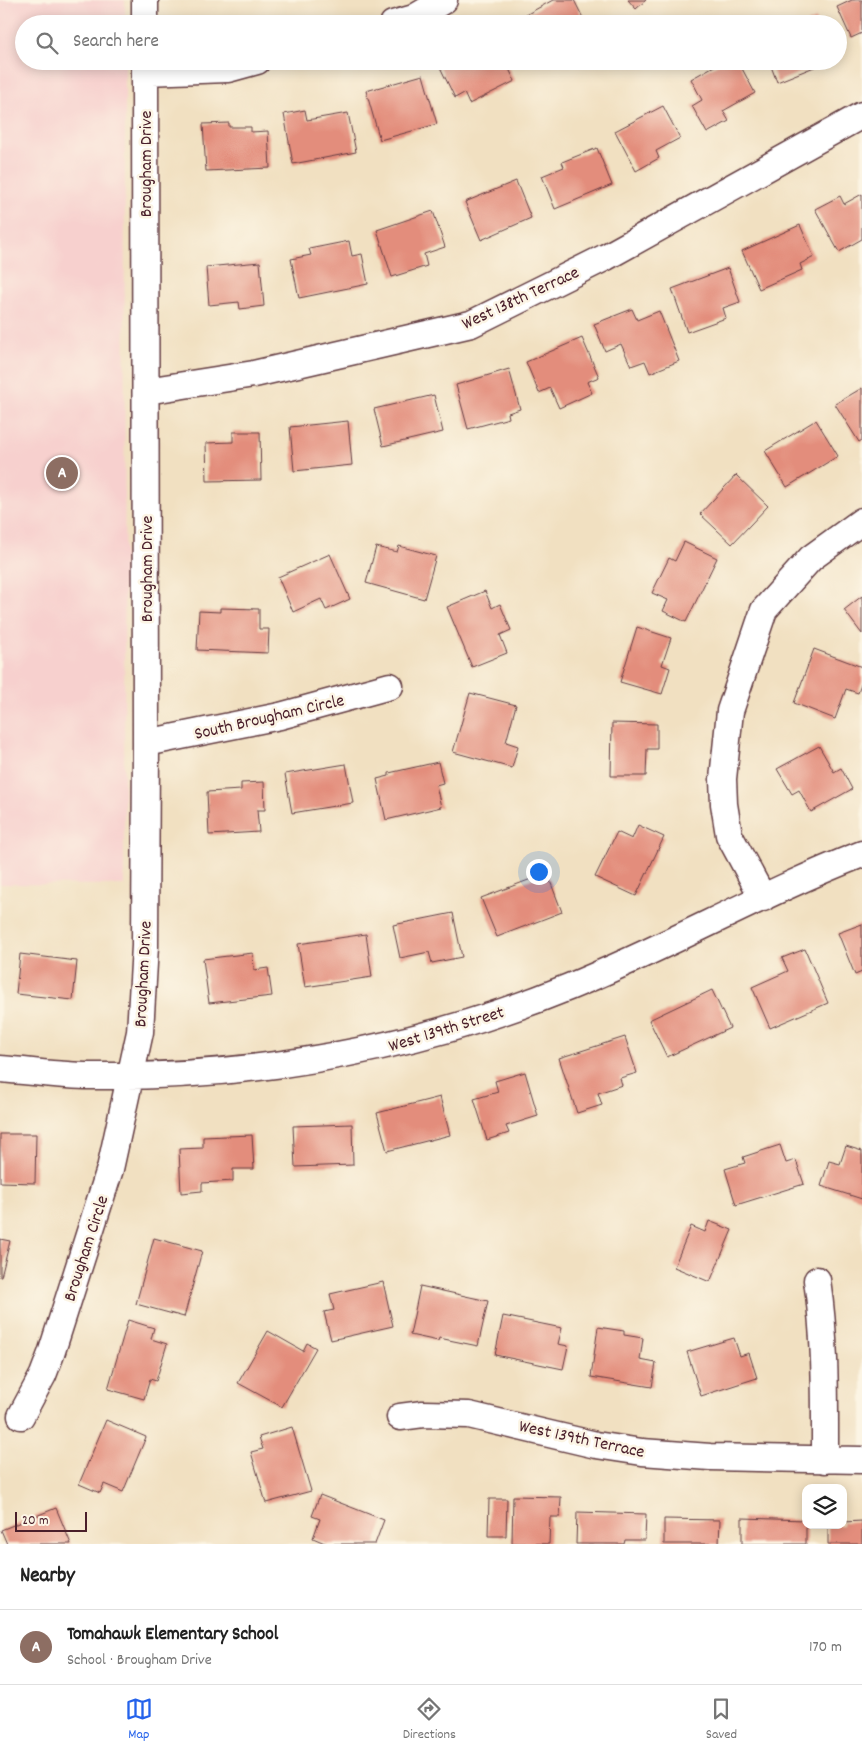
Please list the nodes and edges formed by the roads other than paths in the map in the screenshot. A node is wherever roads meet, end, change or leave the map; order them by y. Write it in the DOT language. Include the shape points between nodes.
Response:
graph roads {
  1 [pos="145,0"];
  2 [pos="444,0"];
  3 [pos="145,15"];
  4 [pos="419,15"];
  5 [pos="144,70"];
  6 [pos="862,115"];
  7 [pos="146,390"];
  8 [pos="862,521"];
  9 [pos="390,686"];
  10 [pos="146,743"];
  11 [pos="862,854"];
  12 [pos="763,898"];
  13 [pos="0,1069"];
  14 [pos="131,1075"];
  15 [pos="817,1280"];
  16 [pos="21,1416"];
  17 [pos="400,1417"];
  18 [pos="825,1460"];
  19 [pos="862,1460"];
  1 -- 3 [label="street"];
  2 -- 4 [label="street"];
  5 -- 7 [label="street, Brougham Drive"];
  6 -- 7 [label="street, West 138th Terrace" via="606,257 471,324 254,374"];
  7 -- 10 [label="street, Brougham Drive"];
  8 -- 12 [label="street" via="811,558 764,610 730,712 723,779 729,835"];
  9 -- 10 [label="street, South Brougham Circle" via="280,716"];
  10 -- 14 [label="street, Brougham Drive" via="145,946 140,1032"];
  11 -- 12 [label="street, West 139th Street"];
  12 -- 14 [label="street, West 139th Street" via="583,981 471,1023 381,1047 278,1066 225,1072"];
  13 -- 14 [label="street, West 139th Street" via="90,1076"];
  14 -- 16 [label="street, Brougham Circle" via="110,1169 57,1335 43,1375"];
  15 -- 18 [label="street" via="823,1319"];
  17 -- 18 [label="street, West 139th Terrace" via="469,1414 596,1445 642,1452"];
  18 -- 19 [label="street, West 139th Terrace"];
}
